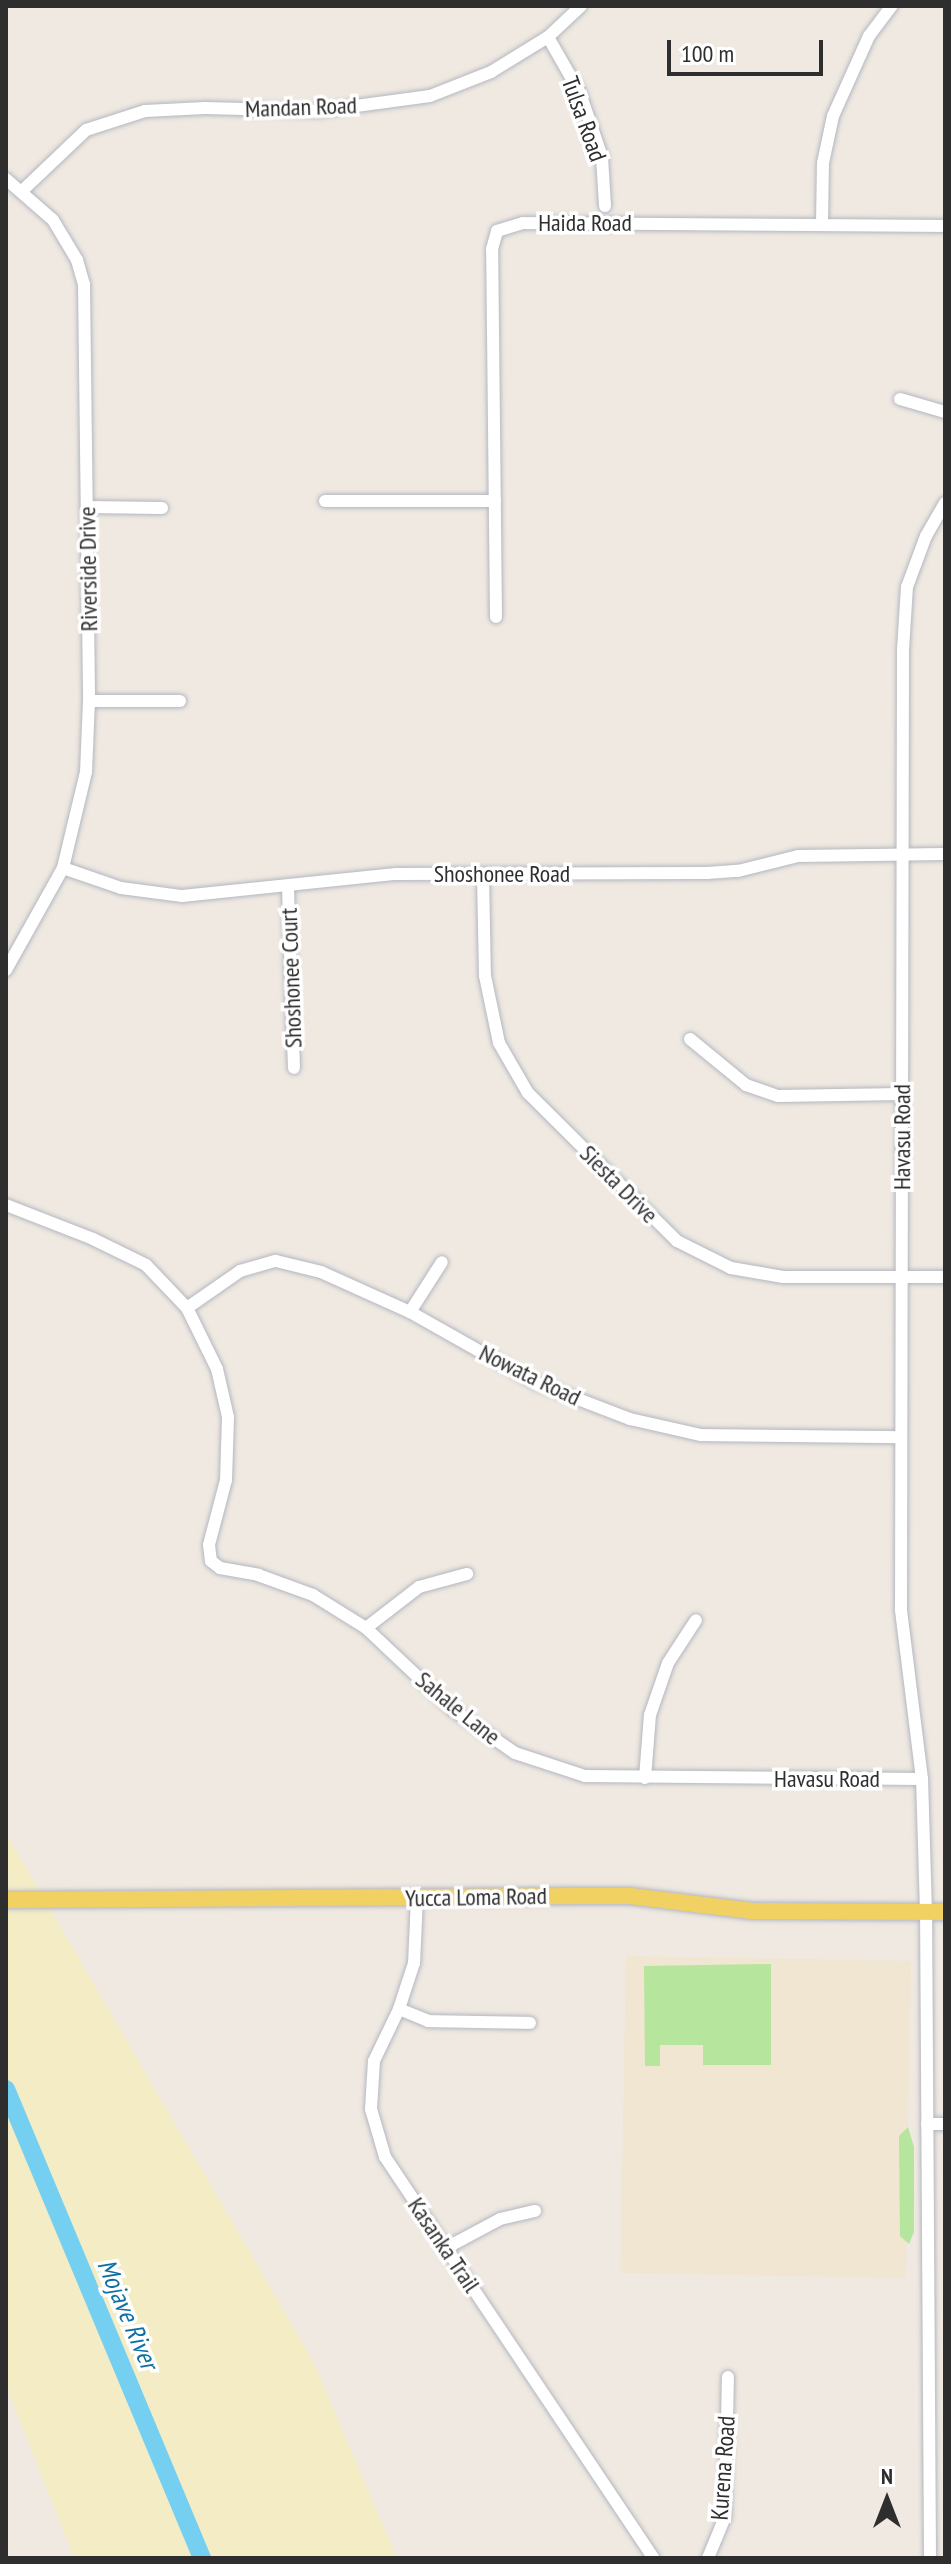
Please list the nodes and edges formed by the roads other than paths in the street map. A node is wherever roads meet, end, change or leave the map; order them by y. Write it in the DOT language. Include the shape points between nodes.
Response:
graph roads {
  1 [pos="581,6"];
  2 [pos="892,6"];
  3 [pos="548,37"];
  4 [pos="6,179"];
  5 [pos="22,191"];
  6 [pos="605,206"];
  7 [pos="822,224"];
  8 [pos="945,226"];
  9 [pos="900,399"];
  10 [pos="945,412"];
  11 [pos="325,501"];
  12 [pos="495,501"];
  13 [pos="945,503"];
  14 [pos="87,507"];
  15 [pos="162,508"];
  16 [pos="496,617"];
  17 [pos="89,701"];
  18 [pos="180,701"];
  19 [pos="902,854"];
  20 [pos="945,854"];
  21 [pos="63,868"];
  22 [pos="483,875"];
  23 [pos="288,888"];
  24 [pos="6,970"];
  25 [pos="690,1039"];
  26 [pos="294,1068"];
  27 [pos="902,1094"];
  28 [pos="6,1205"];
  29 [pos="442,1262"];
  30 [pos="945,1277"];
  31 [pos="902,1278"];
  32 [pos="187,1308"];
  33 [pos="410,1312"];
  34 [pos="900,1437"];
  35 [pos="467,1574"];
  36 [pos="696,1620"];
  37 [pos="366,1628"];
  38 [pos="645,1778"];
  39 [pos="922,1779"];
  40 [pos="731,1780"];
  41 [pos="417,1898"];
  42 [pos="6,1900"];
  43 [pos="926,1912"];
  44 [pos="945,1912"];
  45 [pos="399,2009"];
  46 [pos="530,2023"];
  47 [pos="927,2124"];
  48 [pos="945,2124"];
  49 [pos="535,2211"];
  50 [pos="446,2248"];
  51 [pos="728,2377"];
  52 [pos="653,2558"];
  53 [pos="708,2558"];
  54 [pos="930,2558"];
  1 -- 3 [label="street, Mandan Road"];
  2 -- 7 [label="street" via="869,36 833,116 823,163"];
  3 -- 5 [label="street, Mandan Road" via="491,72 430,96 319,111 145,111 86,130"];
  3 -- 6 [label="street, Tulsa Road" via="580,93 602,157"];
  4 -- 5 [label="street, Riverside Drive"];
  5 -- 14 [label="street, Riverside Drive" via="66,238 84,284"];
  7 -- 8 [label="street, Haida Road"];
  7 -- 12 [label="street, Haida Road" via="523,223 497,231 492,249"];
  9 -- 10 [label="street"];
  11 -- 12 [label="street"];
  12 -- 16 [label="street, Haida Road"];
  13 -- 19 [label="street, Havasu Road" via="907,587"];
  14 -- 15 [label="street"];
  14 -- 17 [label="street, Riverside Drive"];
  17 -- 18 [label="street"];
  17 -- 21 [label="street, Riverside Drive" via="86,772"];
  19 -- 20 [label="street, Shoshonee Road"];
  19 -- 22 [label="street, Shoshonee Road" via="798,856 707,873"];
  19 -- 27 [label="street, Havasu Road"];
  21 -- 23 [label="street, Shoshonee Road" via="121,888 182,896"];
  21 -- 24 [label="street, Riverside Drive"];
  22 -- 23 [label="street, Shoshonee Road" via="396,874"];
  22 -- 31 [label="street, Siesta Drive" via="485,976 499,1043 528,1093 631,1197 677,1241 731,1268 783,1277"];
  23 -- 26 [label="street, Shoshonee Court"];
  25 -- 27 [label="street" via="746,1085 778,1096"];
  27 -- 31 [label="street, Havasu Road"];
  28 -- 32 [label="street" via="146,1265"];
  29 -- 33 [label="street"];
  30 -- 31 [label="street, Siesta Drive"];
  31 -- 34 [label="street, Havasu Road"];
  32 -- 33 [label="street, Nowata Road" via="240,1271 276,1261 321,1272"];
  32 -- 37 [label="street, Sahale Lane" via="217,1369 228,1417 226,1480 209,1545 211,1561 313,1595"];
  33 -- 34 [label="street, Nowata Road" via="536,1383 630,1419 701,1435"];
  34 -- 39 [label="street, Havasu Road" via="901,1610"];
  35 -- 37 [label="street" via="419,1587"];
  36 -- 38 [label="street" via="668,1663 650,1715"];
  37 -- 38 [label="street, Sahale Lane" via="453,1710 515,1753 585,1776"];
  38 -- 40 [label="street, Sahale Lane"];
  39 -- 40 [label="street, Havasu Road"];
  39 -- 43 [label="street, Havasu Road"];
  41 -- 42 [label="main road, Yucca Loma Road"];
  41 -- 43 [label="main road, Yucca Loma Road" via="630,1896 752,1911"];
  41 -- 45 [label="street, Kasanka Trail" via="414,1963"];
  43 -- 44 [label="main road, Yucca Loma Road"];
  43 -- 47 [label="street, Havasu Road"];
  45 -- 46 [label="street" via="428,2021"];
  45 -- 50 [label="street, Kasanka Trail" via="374,2061 371,2109 385,2157"];
  47 -- 48 [label="street"];
  47 -- 54 [label="street, Havasu Road"];
  49 -- 50 [label="street" via="500,2219"];
  50 -- 52 [label="street, Kasanka Trail"];
  51 -- 53 [label="street, Kurena Road" via="725,2517"];
}
